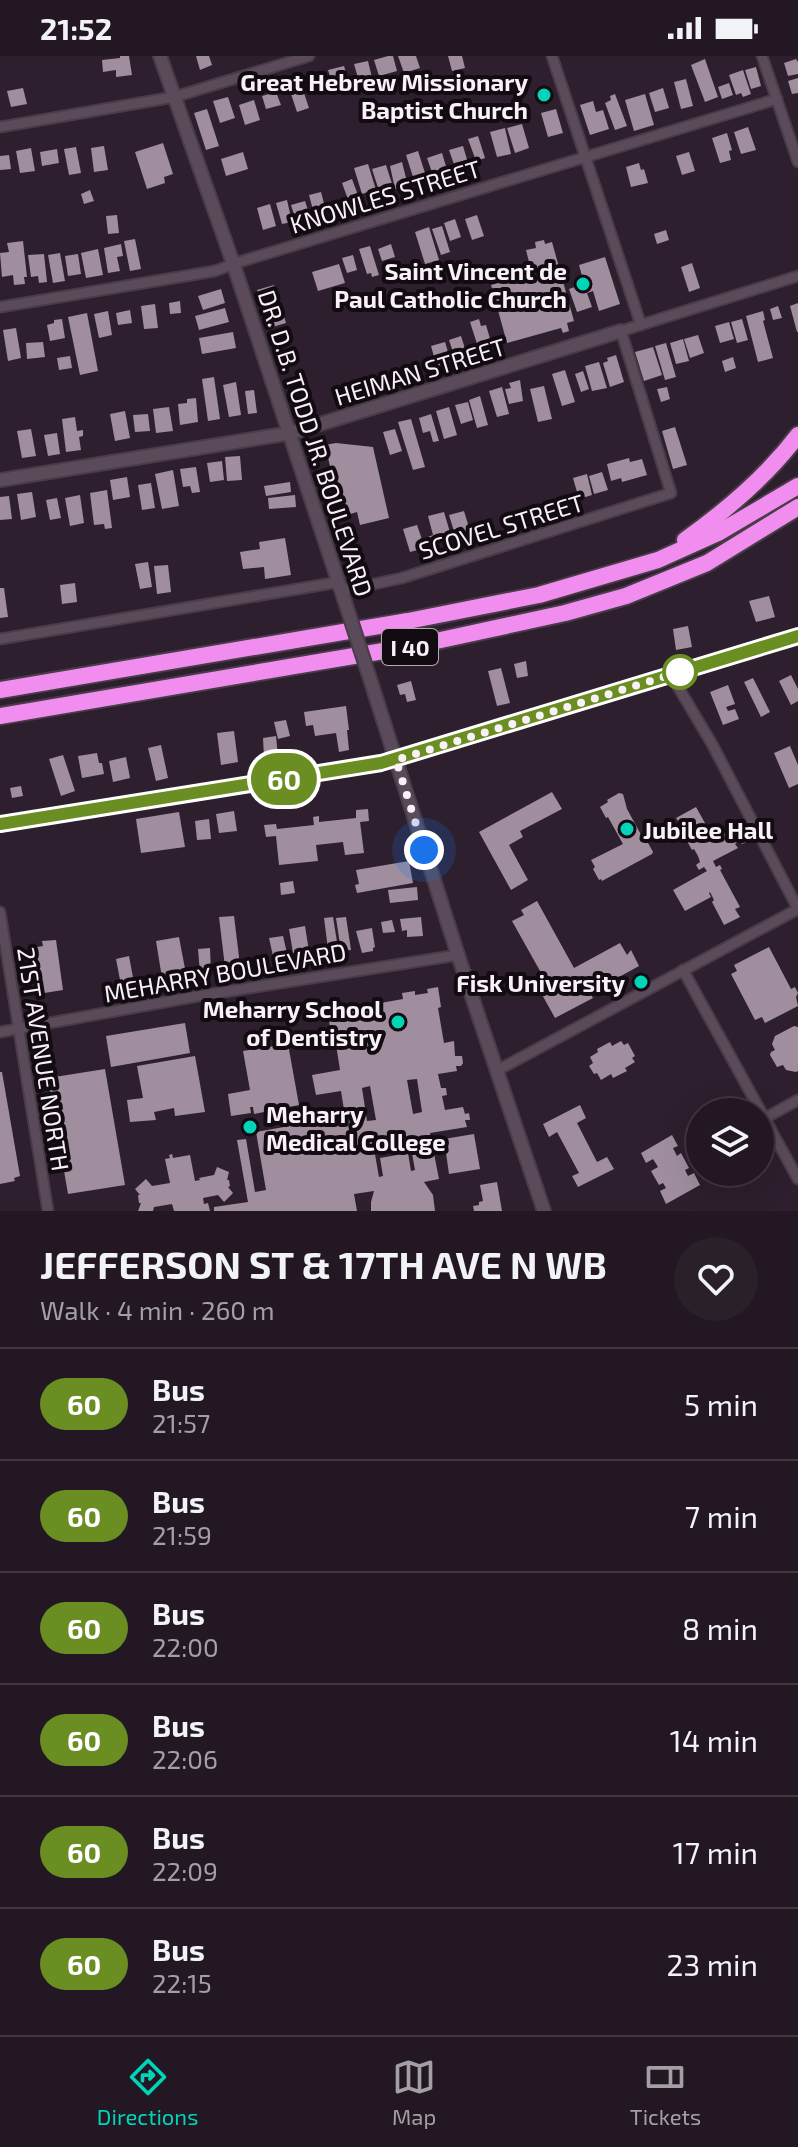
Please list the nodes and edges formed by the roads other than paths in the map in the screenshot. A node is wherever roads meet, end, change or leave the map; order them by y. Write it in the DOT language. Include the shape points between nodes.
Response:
graph roads {
  1 [pos="160,56"];
  2 [pos="309,56"];
  3 [pos="552,56"];
  4 [pos="762,56"];
  5 [pos="174,97"];
  6 [pos="777,99"];
  7 [pos="0,127"];
  8 [pos="585,159"];
  9 [pos="798,162"];
  10 [pos="233,263"];
  11 [pos="798,276"];
  12 [pos="0,307"];
  13 [pos="641,325"];
  14 [pos="621,331"];
  15 [pos="291,433"];
  16 [pos="798,435"];
  17 [pos="0,480"];
  18 [pos="798,486"];
  19 [pos="798,507"];
  20 [pos="658,560"];
  21 [pos="340,587"];
  22 [pos="798,636"];
  23 [pos="0,639"];
  24 [pos="671,675"];
  25 [pos="0,690"];
  26 [pos="0,716"];
  27 [pos="396,760"];
  28 [pos="0,824"];
  29 [pos="798,909"];
  30 [pos="0,912"];
  31 [pos="458,955"];
  32 [pos="683,970"];
  33 [pos="19,1029"];
  34 [pos="0,1032"];
  35 [pos="498,1070"];
  36 [pos="754,1098"];
  37 [pos="798,1100"];
  38 [pos="774,1113"];
  39 [pos="774,1135"];
  40 [pos="798,1179"];
  41 [pos="46,1211"];
  42 [pos="544,1211"];
  1 -- 5 [label="main road, DR. D.B. TODD JR. BOULEVARD"];
  2 -- 5 [label="street"];
  3 -- 8 [label="street"];
  4 -- 6 [label="street"];
  5 -- 7 [label="street"];
  5 -- 10 [label="main road, DR. D.B. TODD JR. BOULEVARD"];
  6 -- 8 [label="street, KNOWLES STREET"];
  6 -- 9 [label="street"];
  8 -- 10 [label="street, KNOWLES STREET"];
  8 -- 13 [label="street"];
  10 -- 12 [label="street, KNOWLES STREET" via="215,271"];
  10 -- 15 [label="main road, DR. D.B. TODD JR. BOULEVARD"];
  11 -- 13 [label="street, HEIMAN STREET"];
  13 -- 14 [label="street, HEIMAN STREET"];
  14 -- 15 [label="main road, HEIMAN STREET"];
  14 -- 21 [label="street, SCOVEL STREET" via="671,493 416,574"];
  15 -- 17 [label="main road, HEIMAN STREET"];
  15 -- 21 [label="main road, DR. D.B. TODD JR. BOULEVARD"];
  16 -- 20 [label="highway, I 40" via="723,513"];
  18 -- 20 [label="highway" via="718,533"];
  19 -- 26 [label="highway, I 40" via="707,563 626,596 565,613 413,646"];
  20 -- 25 [label="highway, I 40" via="539,595 408,621"];
  21 -- 23 [label="street, SCOVEL STREET"];
  21 -- 27 [label="main road, DR. D.B. TODD JR. BOULEVARD, bridge"];
  22 -- 24 [label="main road"];
  24 -- 27 [label="main road"];
  24 -- 29 [label="street"];
  27 -- 28 [label="main road"];
  27 -- 31 [label="main road, DR. D.B. TODD JR. BOULEVARD"];
  29 -- 32 [label="street"];
  30 -- 33 [label="street, 21ST AVENUE NORTH"];
  31 -- 33 [label="street, MEHARRY BOULEVARD"];
  31 -- 35 [label="main road, DR. D.B. TODD JR. BOULEVARD"];
  32 -- 35 [label="street"];
  32 -- 36 [label="street"];
  33 -- 34 [label="street, MEHARRY BOULEVARD"];
  33 -- 41 [label="street, 21ST AVENUE NORTH"];
  35 -- 42 [label="main road, DR. D.B. TODD JR. BOULEVARD"];
  37 -- 38 [label="street"];
  39 -- 40 [label="street"];
}
